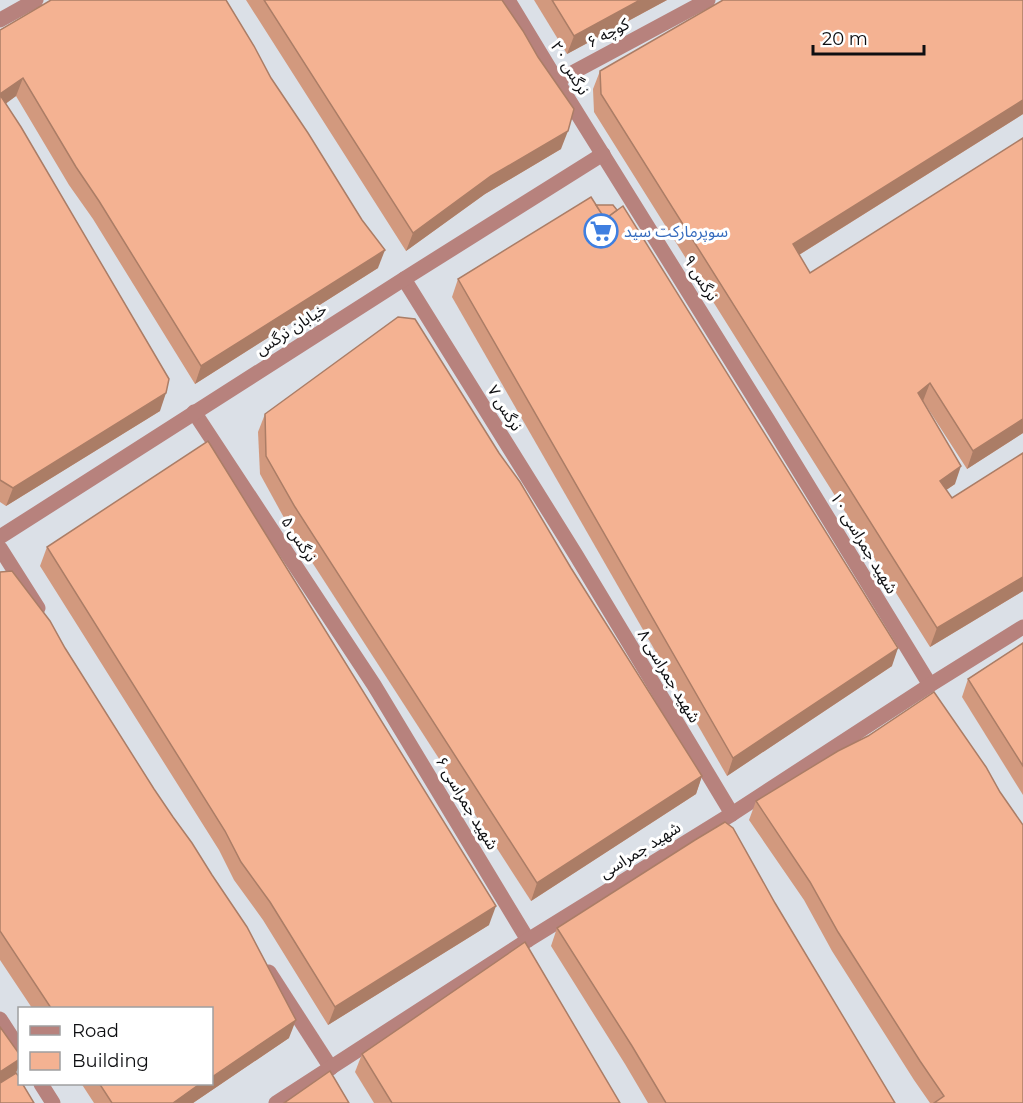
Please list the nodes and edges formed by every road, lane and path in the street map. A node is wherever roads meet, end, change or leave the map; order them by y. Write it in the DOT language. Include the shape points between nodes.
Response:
graph roads {
  1 [pos="36,0"];
  2 [pos="508,0"];
  3 [pos="708,0"];
  4 [pos="0,20"];
  5 [pos="557,81"];
  6 [pos="603,154"];
  7 [pos="404,279"];
  8 [pos="194,412"];
  9 [pos="768,420"];
  10 [pos="0,537"];
  11 [pos="0,548"];
  12 [pos="576,555"];
  13 [pos="43,617"];
  14 [pos="1023,627"];
  15 [pos="374,686"];
  16 [pos="930,686"];
  17 [pos="732,814"];
  18 [pos="528,940"];
  19 [pos="261,961"];
  20 [pos="0,1019"];
  21 [pos="18,1047"];
  22 [pos="331,1068"];
  23 [pos="42,1085"];
  24 [pos="53,1103"];
  25 [pos="276,1103"];
  1 -- 4 [label="street"];
  2 -- 5 [label="street, نرگس ۲۰"];
  3 -- 5 [label="street, کوچه ۶"];
  5 -- 6 [label="street, نرگس ۲۰"];
  6 -- 7 [label="street, خیابان نرگس"];
  6 -- 9 [label="street, نرگس ۹"];
  7 -- 8 [label="street, خیابان نرگس"];
  7 -- 12 [label="street, نرگس ۷"];
  8 -- 10 [label="street, خیابان نرگس"];
  8 -- 15 [label="street, نرگس ۵"];
  9 -- 16 [label="street, شهید جمراسی ۱۰"];
  11 -- 13 [label="street"];
  12 -- 17 [label="street, شهید جمراسی ۸"];
  14 -- 16 [label="street, شهید جمراسی"];
  15 -- 18 [label="street, شهید جمراسی ۶"];
  16 -- 17 [label="street, شهید جمراسی"];
  17 -- 18 [label="street, شهید جمراسی"];
  18 -- 22 [label="street, شهید جمراسی"];
  19 -- 22 [label="street"];
  20 -- 21 [label="street"];
  22 -- 25 [label="street, شهید جمراسی"];
  23 -- 24 [label="street"];
}
